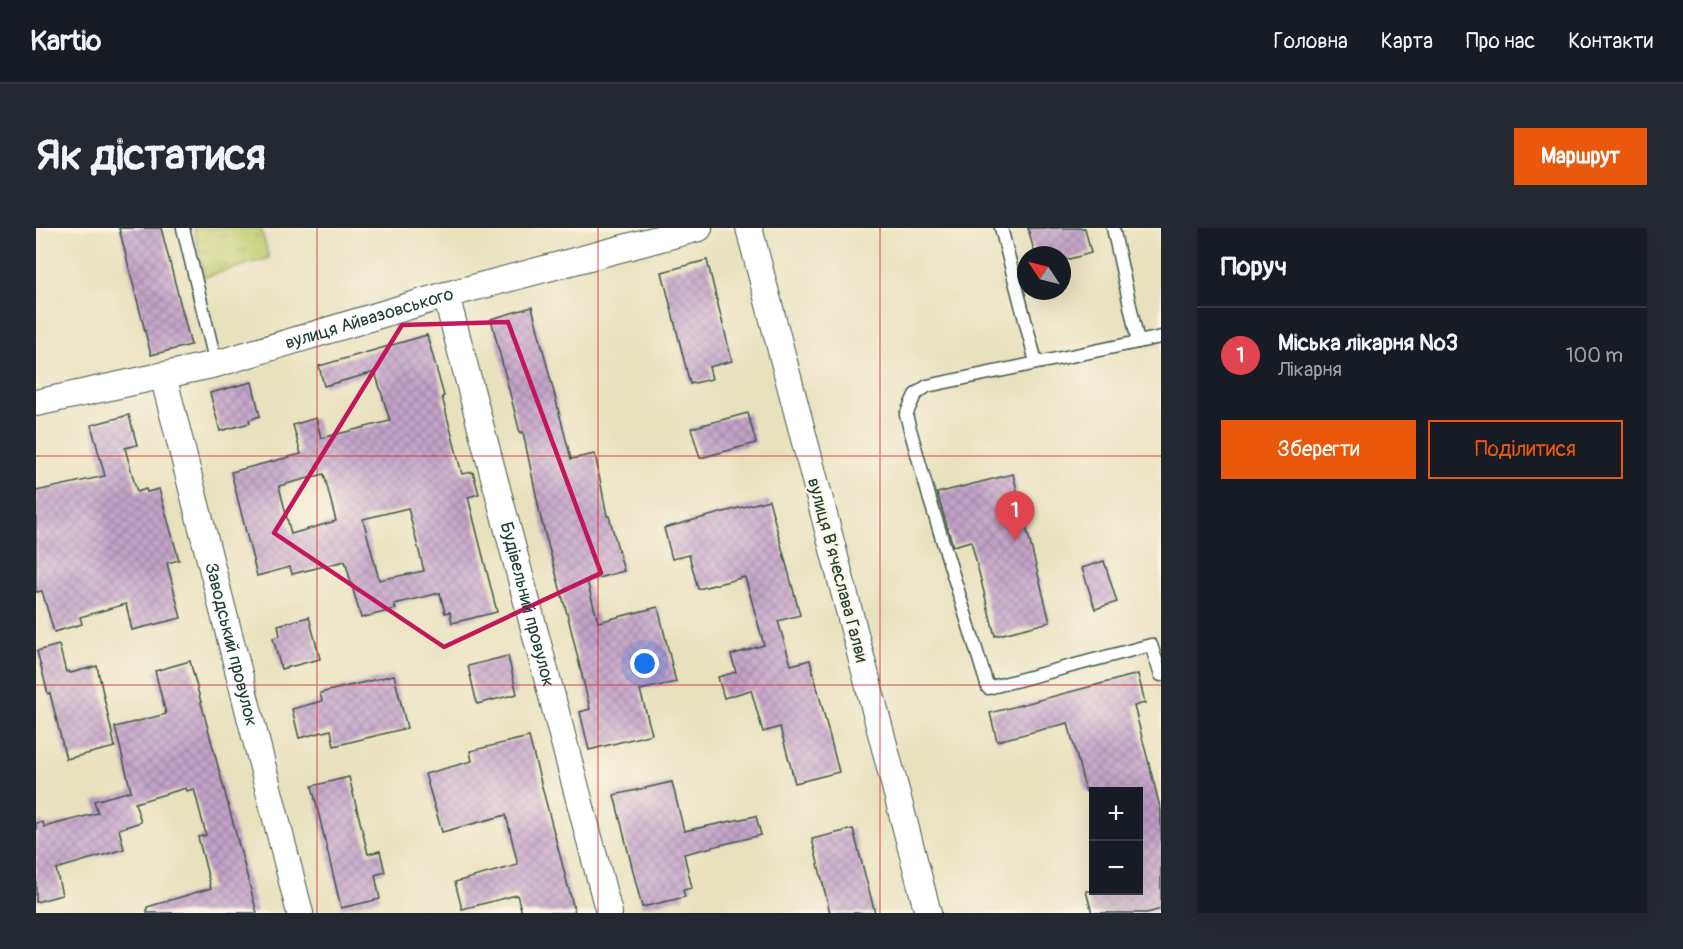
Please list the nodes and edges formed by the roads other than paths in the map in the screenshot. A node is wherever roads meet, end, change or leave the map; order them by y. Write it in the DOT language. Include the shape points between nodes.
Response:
graph roads {
  1 [pos="183,228"];
  2 [pos="699,228"];
  3 [pos="749,228"];
  4 [pos="1001,228"];
  5 [pos="1113,228"];
  6 [pos="446,295"];
  7 [pos="1161,337"];
  8 [pos="1138,342"];
  9 [pos="1036,362"];
  10 [pos="216,364"];
  11 [pos="164,375"];
  12 [pos="36,403"];
  13 [pos="1161,675"];
  14 [pos="300,913"];
  15 [pos="609,913"];
  16 [pos="928,913"];
  1 -- 10 [label="lane"];
  2 -- 6 [label="street, вулиця Айвазовського"];
  3 -- 16 [label="street, вулиця Вʼячеслава Галви"];
  4 -- 9 [label="lane"];
  5 -- 8 [label="lane"];
  6 -- 10 [label="street, вулиця Айвазовського"];
  6 -- 15 [label="street, Будівельний провулок"];
  7 -- 8 [label="lane"];
  8 -- 9 [label="lane"];
  9 -- 13 [label="lane" via="927,386 915,395 906,415 988,688 1151,645"];
  10 -- 11 [label="street, вулиця Айвазовського"];
  11 -- 12 [label="street, вулиця Айвазовського"];
  11 -- 14 [label="street, Заводський провулок"];
}
